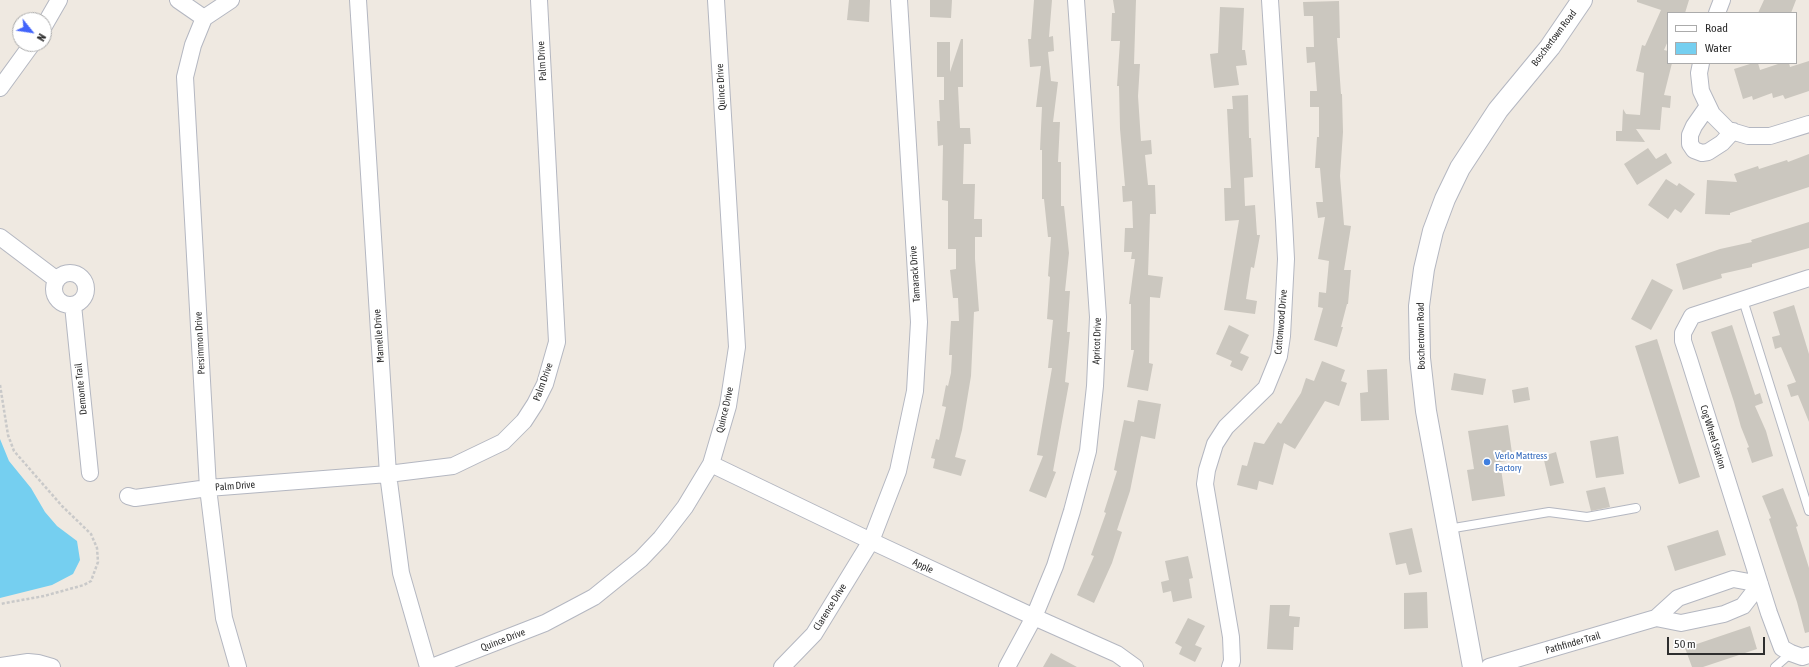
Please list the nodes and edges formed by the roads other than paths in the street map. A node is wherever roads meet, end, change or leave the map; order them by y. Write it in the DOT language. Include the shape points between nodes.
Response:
graph roads {
  1 [pos="59,0"];
  2 [pos="178,0"];
  3 [pos="231,0"];
  4 [pos="358,0"];
  5 [pos="539,0"];
  6 [pos="716,0"];
  7 [pos="899,0"];
  8 [pos="1076,0"];
  9 [pos="1270,0"];
  10 [pos="1582,0"];
  11 [pos="1722,0"];
  12 [pos="52,12"];
  13 [pos="1717,12"];
  14 [pos="204,18"];
  15 [pos="26,52"];
  16 [pos="1701,64"];
  17 [pos="0,88"];
  18 [pos="1708,106"];
  19 [pos="1809,124"];
  20 [pos="1733,131"];
  21 [pos="0,237"];
  22 [pos="1809,278"];
  23 [pos="57,280"];
  24 [pos="1742,300"];
  25 [pos="73,305"];
  26 [pos="711,464"];
  27 [pos="90,473"];
  28 [pos="388,474"];
  29 [pos="208,488"];
  30 [pos="128,496"];
  31 [pos="1636,508"];
  32 [pos="1809,511"];
  33 [pos="1448,529"];
  34 [pos="871,541"];
  35 [pos="1760,584"];
  36 [pos="1034,617"];
  37 [pos="1656,618"];
  38 [pos="1791,653"];
  39 [pos="1809,655"];
  40 [pos="0,666"];
  41 [pos="52,667"];
  42 [pos="238,667"];
  43 [pos="428,667"];
  44 [pos="432,667"];
  45 [pos="782,667"];
  46 [pos="1007,667"];
  47 [pos="1136,667"];
  48 [pos="1230,667"];
  49 [pos="1473,667"];
  50 [pos="1490,667"];
  51 [pos="1775,667"];
  1 -- 12 [label="street"];
  2 -- 14 [label="street"];
  3 -- 14 [label="street"];
  4 -- 28 [label="street, Mamelle Drive"];
  5 -- 28 [label="street, Palm Drive" via="557,342 545,384 524,421 503,442 453,466"];
  6 -- 26 [label="street, Quince Drive" via="737,347 728,406"];
  7 -- 34 [label="street, Tamarack Drive" via="919,322 915,391 898,471"];
  8 -- 36 [label="street, Apricot Drive" via="1098,317 1095,386 1088,451 1055,566"];
  9 -- 48 [label="street, Cottonwood Drive" via="1285,228 1282,336 1279,356 1266,388 1226,427 1214,444 1205,484 1231,637"];
  10 -- 33 [label="street, Boschertown Road" via="1550,47 1498,110 1460,168 1444,199 1433,231 1419,306 1420,358 1426,411"];
  11 -- 13 [label="street"];
  14 -- 29 [label="street, Persimmon Drive" via="193,45 185,77"];
  15 -- 17 [label="street"];
  16 -- 18 [label="street" via="1701,91"];
  18 -- 20 [label="street" via="1712,114 1728,130"];
  18 -- 20 [label="street" via="1690,135 1690,144 1694,150 1708,152 1719,146"];
  19 -- 20 [label="street" via="1770,136 1748,136"];
  21 -- 23 [label="street"];
  22 -- 24 [label="street, Cog Wheel Station"];
  23 -- 25 [label="street" via="55,295 62,303"];
  23 -- 25 [label="street" via="71,274 83,281 86,291 84,296"];
  24 -- 32 [label="lane"];
  24 -- 35 [label="street, Cog Wheel Station" via="1692,316 1683,333 1683,341"];
  25 -- 27 [label="street, Demonte Trail"];
  26 -- 34 [label="street, Apple"];
  26 -- 44 [label="street, Quince Drive" via="685,508 660,538 640,560 594,597 545,623"];
  28 -- 29 [label="street, Palm Drive"];
  28 -- 43 [label="street, Mamelle Drive" via="401,573"];
  29 -- 30 [label="street, Palm Drive" via="135,498"];
  29 -- 42 [label="street, Persimmon Drive" via="224,618"];
  31 -- 33 [label="lane" via="1587,517 1549,512"];
  33 -- 49 [label="street, Boschertown Road"];
  34 -- 36 [label="street, Apple"];
  34 -- 45 [label="street, Clarence Drive" via="814,634"];
  35 -- 37 [label="street, Pathfinder Trail" via="1733,579 1678,598"];
  35 -- 37 [label="street, Pathfinder Trail" via="1743,606 1724,614 1681,623"];
  35 -- 38 [label="street, Cog Wheel Station" via="1782,648"];
  36 -- 46 [label="street, Apricot Drive"];
  36 -- 47 [label="street, Apple" via="1117,654"];
  37 -- 50 [label="street, Pathfinder Trail"];
  38 -- 39 [label="street" via="1802,657"];
  38 -- 51 [label="lane"];
  40 -- 41 [label="street" via="28,662"];
}
